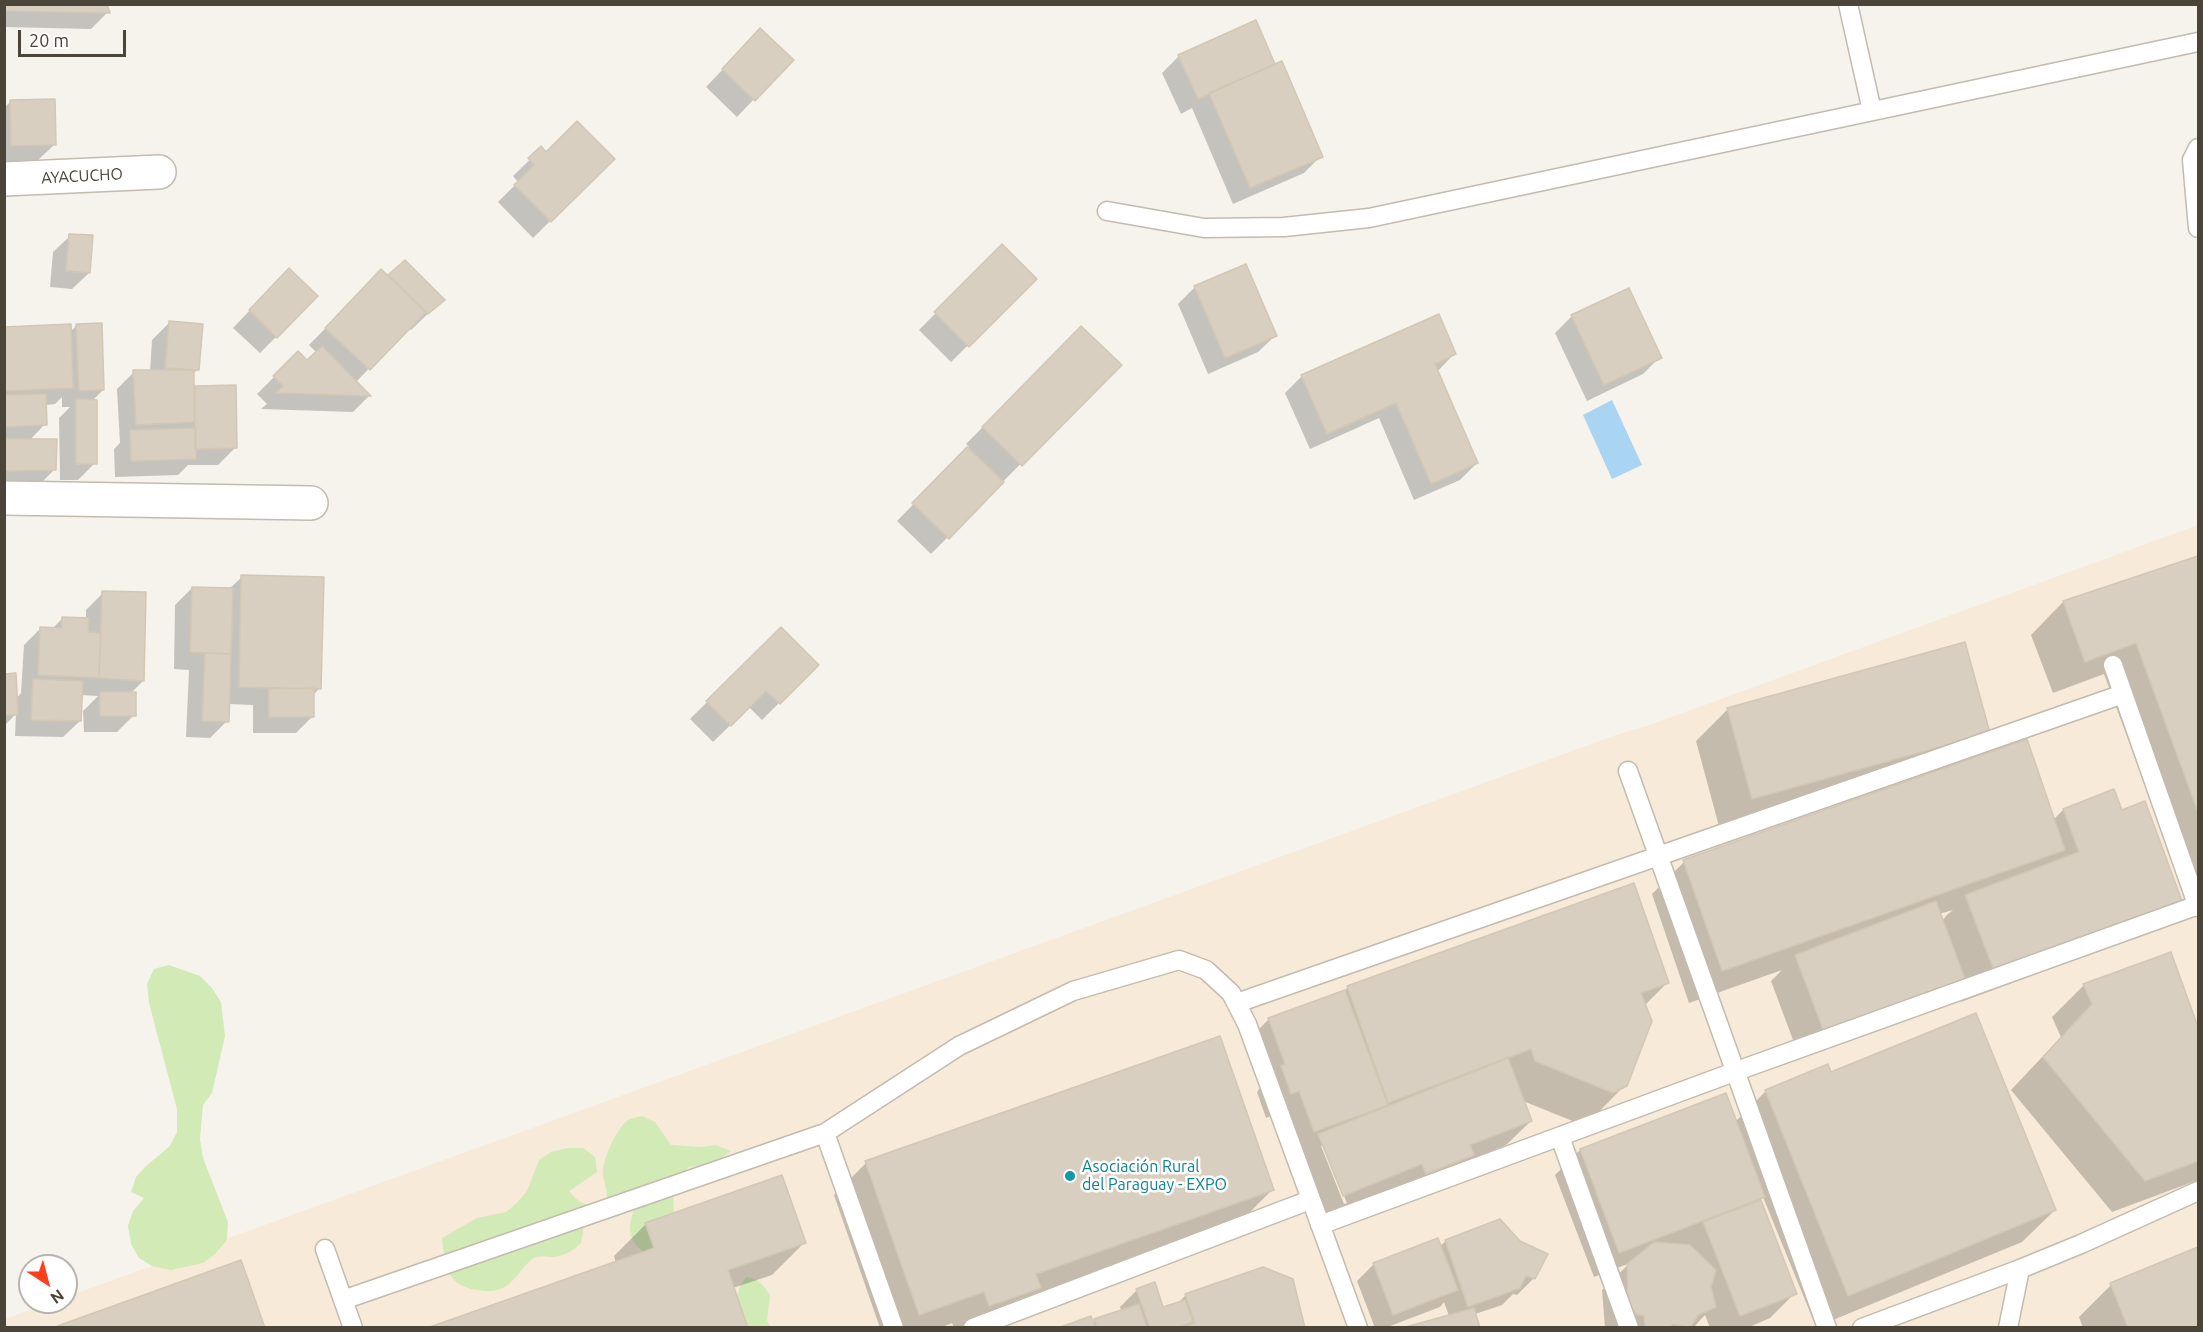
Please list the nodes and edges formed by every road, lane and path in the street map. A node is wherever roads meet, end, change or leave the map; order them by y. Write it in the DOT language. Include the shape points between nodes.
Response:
graph roads {
  1 [pos="1848,4"];
  2 [pos="2199,42"];
  3 [pos="1872,111"];
  4 [pos="2199,148"];
  5 [pos="159,172"];
  6 [pos="4,179"];
  7 [pos="1107,211"];
  8 [pos="2199,228"];
  9 [pos="4,498"];
  10 [pos="311,503"];
  11 [pos="2113,665"];
  12 [pos="2123,694"];
  13 [pos="1628,771"];
  14 [pos="1659,857"];
  15 [pos="2198,906"];
  16 [pos="1237,1004"];
  17 [pos="1734,1072"];
  18 [pos="825,1133"];
  19 [pos="1560,1137"];
  20 [pos="2199,1191"];
  21 [pos="1310,1200"];
  22 [pos="1320,1225"];
  23 [pos="325,1249"];
  24 [pos="2020,1269"];
  25 [pos="343,1300"];
  26 [pos="352,1328"];
  27 [pos="894,1328"];
  28 [pos="973,1328"];
  29 [pos="1358,1328"];
  30 [pos="1629,1328"];
  31 [pos="1827,1328"];
  32 [pos="1862,1328"];
  33 [pos="2008,1328"];
  1 -- 3 [label="lane"];
  2 -- 3 [label="lane"];
  3 -- 7 [label="lane" via="1369,218 1284,227 1203,228"];
  4 -- 8 [label="lane" via="2192,160"];
  5 -- 6 [label="street, AYACUCHO"];
  9 -- 10 [label="street"];
  11 -- 12 [label="lane"];
  12 -- 14 [label="lane"];
  12 -- 15 [label="lane"];
  13 -- 14 [label="lane"];
  14 -- 16 [label="lane"];
  14 -- 17 [label="lane"];
  15 -- 17 [label="lane"];
  16 -- 18 [label="lane" via="1206,970 1179,960 1073,991 959,1046"];
  16 -- 21 [label="lane" via="1248,1024"];
  17 -- 19 [label="lane"];
  17 -- 31 [label="lane"];
  18 -- 25 [label="lane"];
  18 -- 27 [label="lane"];
  19 -- 22 [label="lane"];
  19 -- 30 [label="lane"];
  20 -- 24 [label="lane"];
  21 -- 22 [label="lane"];
  21 -- 28 [label="lane"];
  22 -- 29 [label="lane"];
  23 -- 25 [label="lane"];
  24 -- 32 [label="lane"];
  24 -- 33 [label="lane"];
  25 -- 26 [label="lane"];
}
